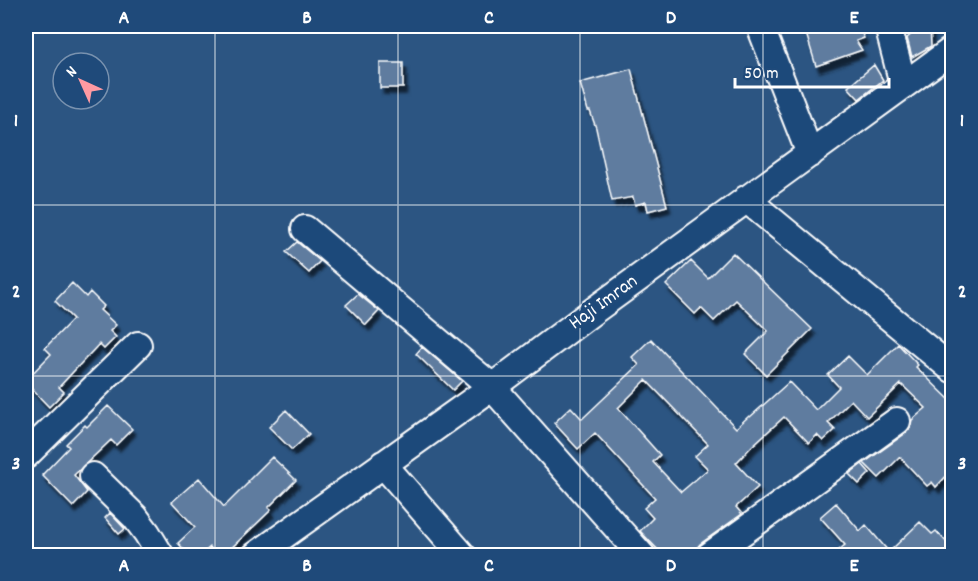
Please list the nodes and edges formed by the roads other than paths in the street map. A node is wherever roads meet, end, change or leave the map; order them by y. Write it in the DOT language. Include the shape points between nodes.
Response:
graph roads {
  1 [pos="760,26"];
  2 [pos="888,26"];
  3 [pos="952,50"];
  4 [pos="903,84"];
  5 [pos="810,154"];
  6 [pos="746,199"];
  7 [pos="305,229"];
  8 [pos="138,345"];
  9 [pos="952,369"];
  10 [pos="492,387"];
  11 [pos="897,421"];
  12 [pos="26,455"];
  13 [pos="383,464"];
  14 [pos="93,476"];
  15 [pos="161,555"];
  16 [pos="255,555"];
  17 [pos="463,555"];
  18 [pos="642,555"];
  19 [pos="710,555"];
  1 -- 5 [label="street"];
  2 -- 4 [label="street"];
  3 -- 4 [label="street, Haji Imran"];
  4 -- 5 [label="street, Haji Imran"];
  5 -- 6 [label="street, Haji Imran"];
  6 -- 9 [label="street"];
  6 -- 10 [label="street, Haji Imran"];
  7 -- 10 [label="street"];
  8 -- 12 [label="street"];
  10 -- 13 [label="street, Haji Imran"];
  10 -- 18 [label="street"];
  11 -- 19 [label="street"];
  13 -- 16 [label="street, Haji Imran"];
  13 -- 17 [label="street"];
  14 -- 15 [label="street" via="135,517"];
}
